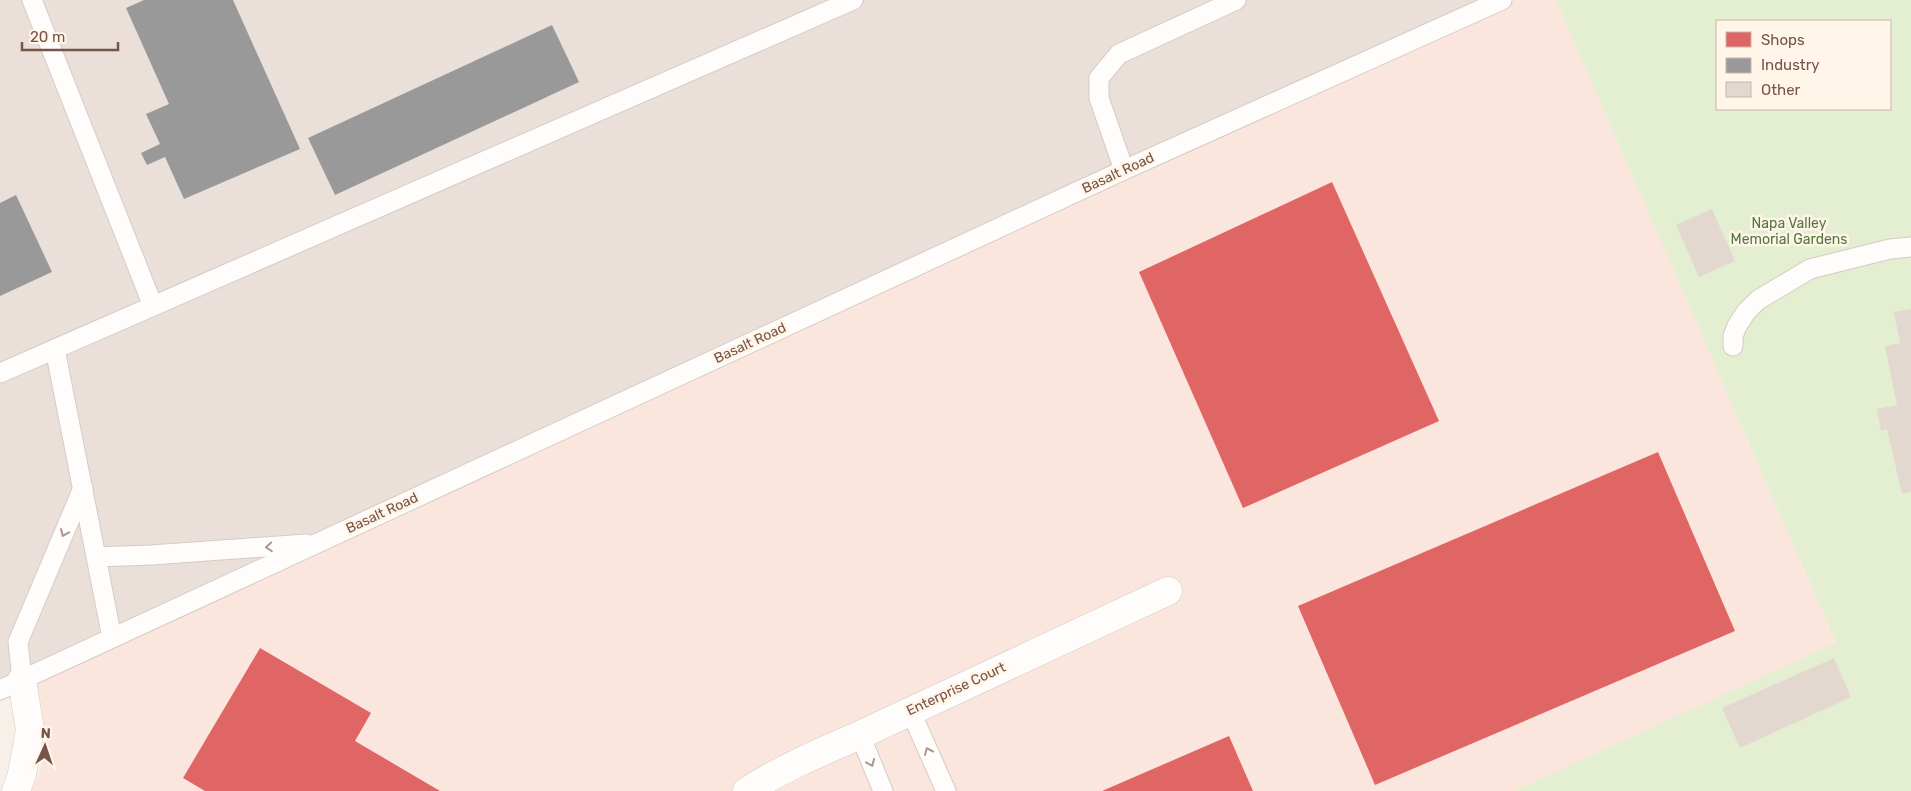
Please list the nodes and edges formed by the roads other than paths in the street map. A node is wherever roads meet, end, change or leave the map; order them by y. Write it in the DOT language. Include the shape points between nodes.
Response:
graph roads {
  1 [pos="32,0"];
  2 [pos="854,0"];
  3 [pos="1236,0"];
  4 [pos="1502,0"];
  5 [pos="1124,170"];
  6 [pos="1911,247"];
  7 [pos="154,306"];
  8 [pos="1733,346"];
  9 [pos="55,349"];
  10 [pos="0,372"];
  11 [pos="83,488"];
  12 [pos="317,543"];
  13 [pos="96,557"];
  14 [pos="1168,591"];
  15 [pos="112,638"];
  16 [pos="11,685"];
  17 [pos="910,710"];
  18 [pos="860,735"];
  19 [pos="16,791"];
  20 [pos="747,791"];
  21 [pos="883,791"];
  22 [pos="946,791"];
  1 -- 7 [label="lane"];
  2 -- 7 [label="lane"];
  3 -- 5 [label="lane" via="1120,54 1099,78 1100,98"];
  4 -- 5 [label="lane, Basalt Road"];
  5 -- 12 [label="lane, Basalt Road"];
  6 -- 8 [label="lane" via="1890,249 1810,269 1758,300 1737,326"];
  7 -- 9 [label="lane"];
  9 -- 10 [label="lane"];
  9 -- 11 [label="lane"];
  11 -- 13 [label="lane"];
  11 -- 16 [label="lane, one-way" via="18,642"];
  12 -- 13 [label="lane, one-way"];
  12 -- 15 [label="lane, Basalt Road"];
  13 -- 15 [label="lane"];
  14 -- 17 [label="street, Enterprise Court"];
  15 -- 16 [label="lane, Basalt Road"];
  16 -- 19 [label="street" via="30,730"];
  17 -- 18 [label="street, Enterprise Court"];
  22 -- 17 [label="lane, one-way"];
  18 -- 20 [label="street, Enterprise Court" via="810,756"];
  18 -- 21 [label="lane, one-way"];
}
